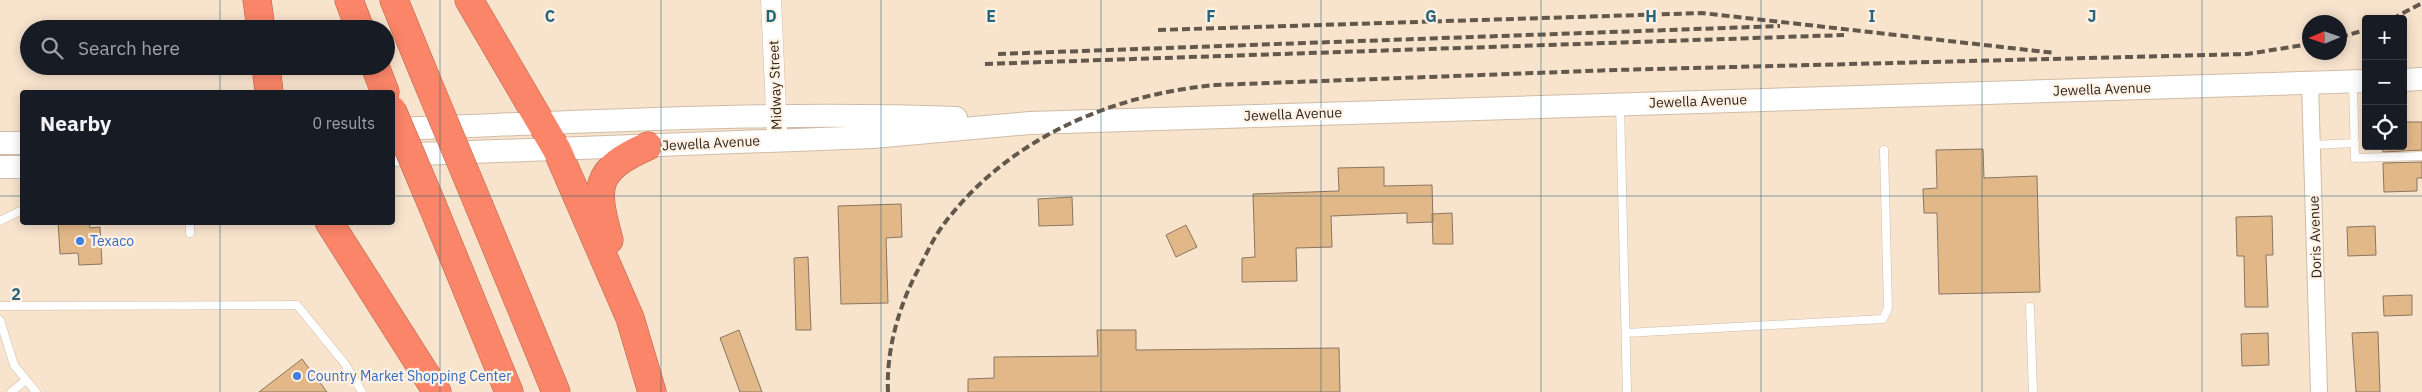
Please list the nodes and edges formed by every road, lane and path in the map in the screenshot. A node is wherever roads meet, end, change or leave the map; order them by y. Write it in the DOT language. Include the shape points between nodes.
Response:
graph roads {
  1 [pos="257,0"];
  2 [pos="349,0"];
  3 [pos="394,0"];
  4 [pos="469,0"];
  5 [pos="771,0"];
  6 [pos="260,20"];
  7 [pos="357,20"];
  8 [pos="267,75"];
  9 [pos="2422,79"];
  10 [pos="2407,80"];
  11 [pos="2359,81"];
  12 [pos="2310,83"];
  13 [pos="269,90"];
  14 [pos="1620,103"];
  15 [pos="395,117"];
  16 [pos="776,117"];
  17 [pos="541,123"];
  18 [pos="1030,123"];
  19 [pos="395,129"];
  20 [pos="777,140"];
  21 [pos="20,142"];
  22 [pos="2355,142"];
  23 [pos="0,144"];
  24 [pos="2312,145"];
  25 [pos="648,146"];
  26 [pos="557,150"];
  27 [pos="1884,150"];
  28 [pos="395,155"];
  29 [pos="2422,156"];
  30 [pos="0,167"];
  31 [pos="20,167"];
  32 [pos="20,211"];
  33 [pos="0,221"];
  34 [pos="190,225"];
  35 [pos="331,225"];
  36 [pos="190,233"];
  37 [pos="0,306"];
  38 [pos="2030,306"];
  39 [pos="630,318"];
  40 [pos="0,320"];
  41 [pos="1626,333"];
  42 [pos="26,380"];
  43 [pos="11,392"];
  44 [pos="36,392"];
  45 [pos="362,392"];
  46 [pos="437,392"];
  47 [pos="509,392"];
  48 [pos="556,392"];
  49 [pos="652,392"];
  50 [pos="1627,392"];
  51 [pos="2033,392"];
  52 [pos="2319,392"];
  1 -- 6 [label="highway"];
  2 -- 7 [label="highway"];
  3 -- 48 [label="highway, bridge"];
  4 -- 17 [label="highway"];
  5 -- 16 [label="street, Midway Street"];
  8 -- 13 [label="highway"];
  9 -- 10 [label="main road"];
  11 -- 12 [label="main road, Jewella Avenue"];
  11 -- 22 [label="lane"];
  12 -- 14 [label="main road, Jewella Avenue"];
  12 -- 24 [label="street, Doris Avenue"];
  14 -- 18 [label="main road, Jewella Avenue"];
  14 -- 41 [label="lane"];
  15 -- 47 [label="highway, bridge"];
  16 -- 17 [label="main road, Jewella Avenue"];
  16 -- 18 [label="main road, Jewella Avenue" via="901,116"];
  16 -- 20 [label="street, Midway Street"];
  17 -- 19 [label="main road, Jewella Avenue"];
  17 -- 26 [label="highway"];
  18 -- 20 [label="main road, Jewella Avenue" via="873,137"];
  20 -- 25 [label="main road, Jewella Avenue"];
  21 -- 23 [label="main road"];
  22 -- 24 [label="lane"];
  22 -- 29 [label="lane" via="2356,158"];
  24 -- 52 [label="street, Doris Avenue"];
  25 -- 26 [label="main road, Jewella Avenue"];
  25 -- 39 [label="highway" via="617,162 600,188 607,233"];
  26 -- 28 [label="main road, Jewella Avenue"];
  26 -- 39 [label="highway"];
  27 -- 41 [label="lane" via="1888,308 1883,319"];
  30 -- 31 [label="main road"];
  32 -- 33 [label="lane"];
  34 -- 36 [label="lane"];
  35 -- 46 [label="highway"];
  37 -- 45 [label="lane" via="297,305 345,364"];
  38 -- 51 [label="lane"];
  39 -- 49 [label="highway"];
  40 -- 42 [label="lane" via="14,365"];
  41 -- 50 [label="lane"];
  42 -- 43 [label="lane"];
  42 -- 44 [label="lane"];
}
